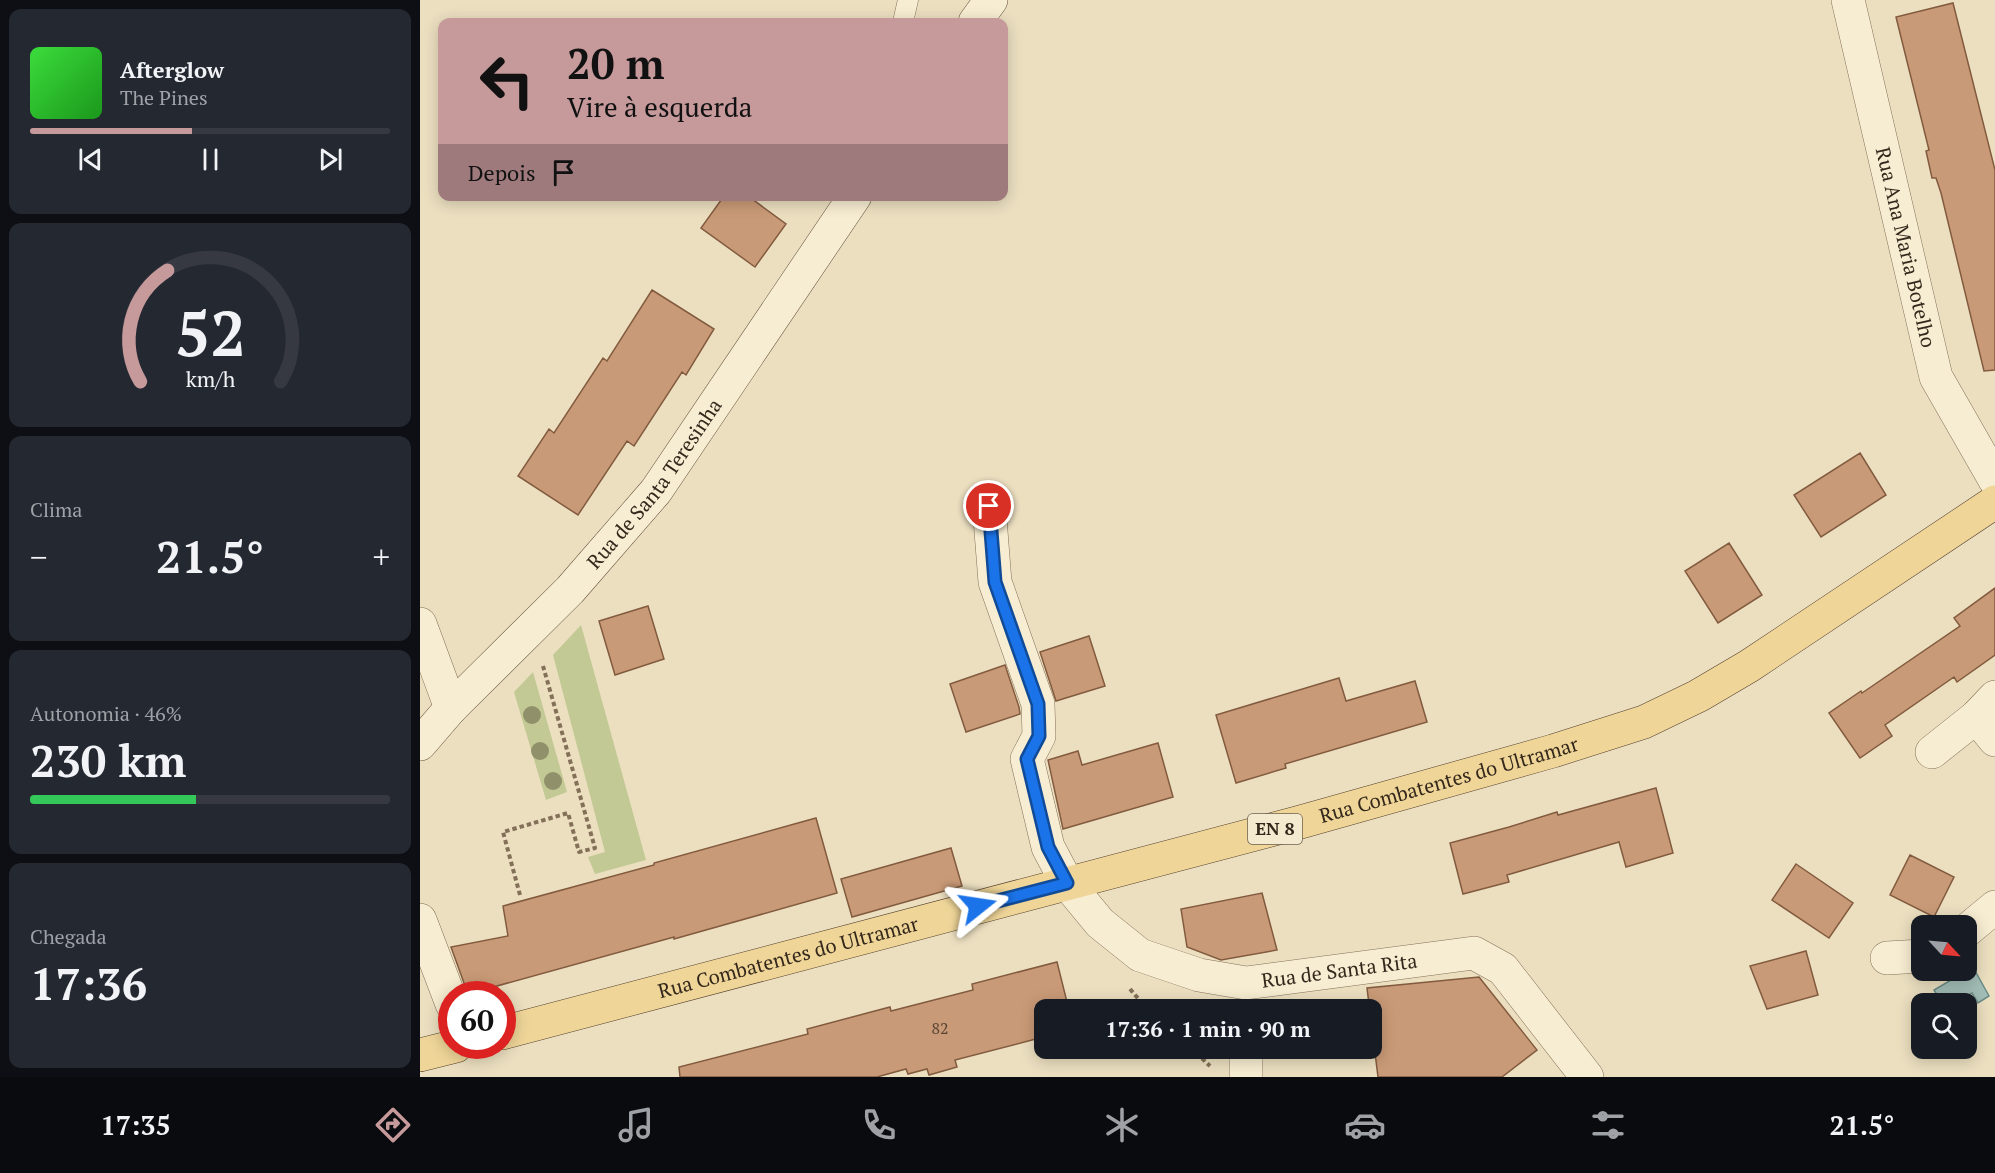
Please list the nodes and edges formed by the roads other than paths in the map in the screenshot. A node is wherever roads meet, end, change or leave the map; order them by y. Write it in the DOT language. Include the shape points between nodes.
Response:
graph roads {
  1 [pos="908,0"];
  2 [pos="991,0"];
  3 [pos="1848,0"];
  4 [pos="904,18"];
  5 [pos="978,18"];
  6 [pos="852,201"];
  7 [pos="1993,503"];
  8 [pos="989,506"];
  9 [pos="420,624"];
  10 [pos="451,708"];
  11 [pos="1989,718"];
  12 [pos="420,744"];
  13 [pos="1932,752"];
  14 [pos="1067,883"];
  15 [pos="1995,907"];
  16 [pos="420,920"];
  17 [pos="1977,922"];
  18 [pos="1911,957"];
  19 [pos="1887,958"];
  20 [pos="443,981"];
  21 [pos="1246,996"];
  22 [pos="516,1029"];
  23 [pos="438,1050"];
  24 [pos="420,1055"];
  25 [pos="1239,1059"];
  26 [pos="1230,1074"];
  27 [pos="1587,1077"];
  1 -- 4 [label="lane"];
  2 -- 5 [label="street"];
  3 -- 7 [label="street, Rua Ana Maria Botelho" via="1936,377"];
  6 -- 10 [label="street, Rua de Santa Teresinha" via="656,491 570,590"];
  7 -- 14 [label="main road, Rua Combatentes do Ultramar / EN 8" via="1749,666 1644,722 1308,820"];
  8 -- 14 [label="street, Rua de Santa Rita" via="995,582 1038,704 1039,736 1027,759 1048,847"];
  9 -- 10 [label="street"];
  10 -- 12 [label="street, Rua de Santa Teresinha"];
  11 -- 13 [label="street"];
  14 -- 21 [label="street, Rua de Santa Rita" via="1100,923 1140,955"];
  14 -- 22 [label="main road, Rua Combatentes do Ultramar / EN 8"];
  15 -- 17 [label="street"];
  16 -- 20 [label="street"];
  18 -- 19 [label="street"];
  21 -- 27 [label="street, Rua de Santa Rita" via="1474,953 1503,969"];
  23 -- 24 [label="main road"];
  25 -- 26 [label="street"];
}
